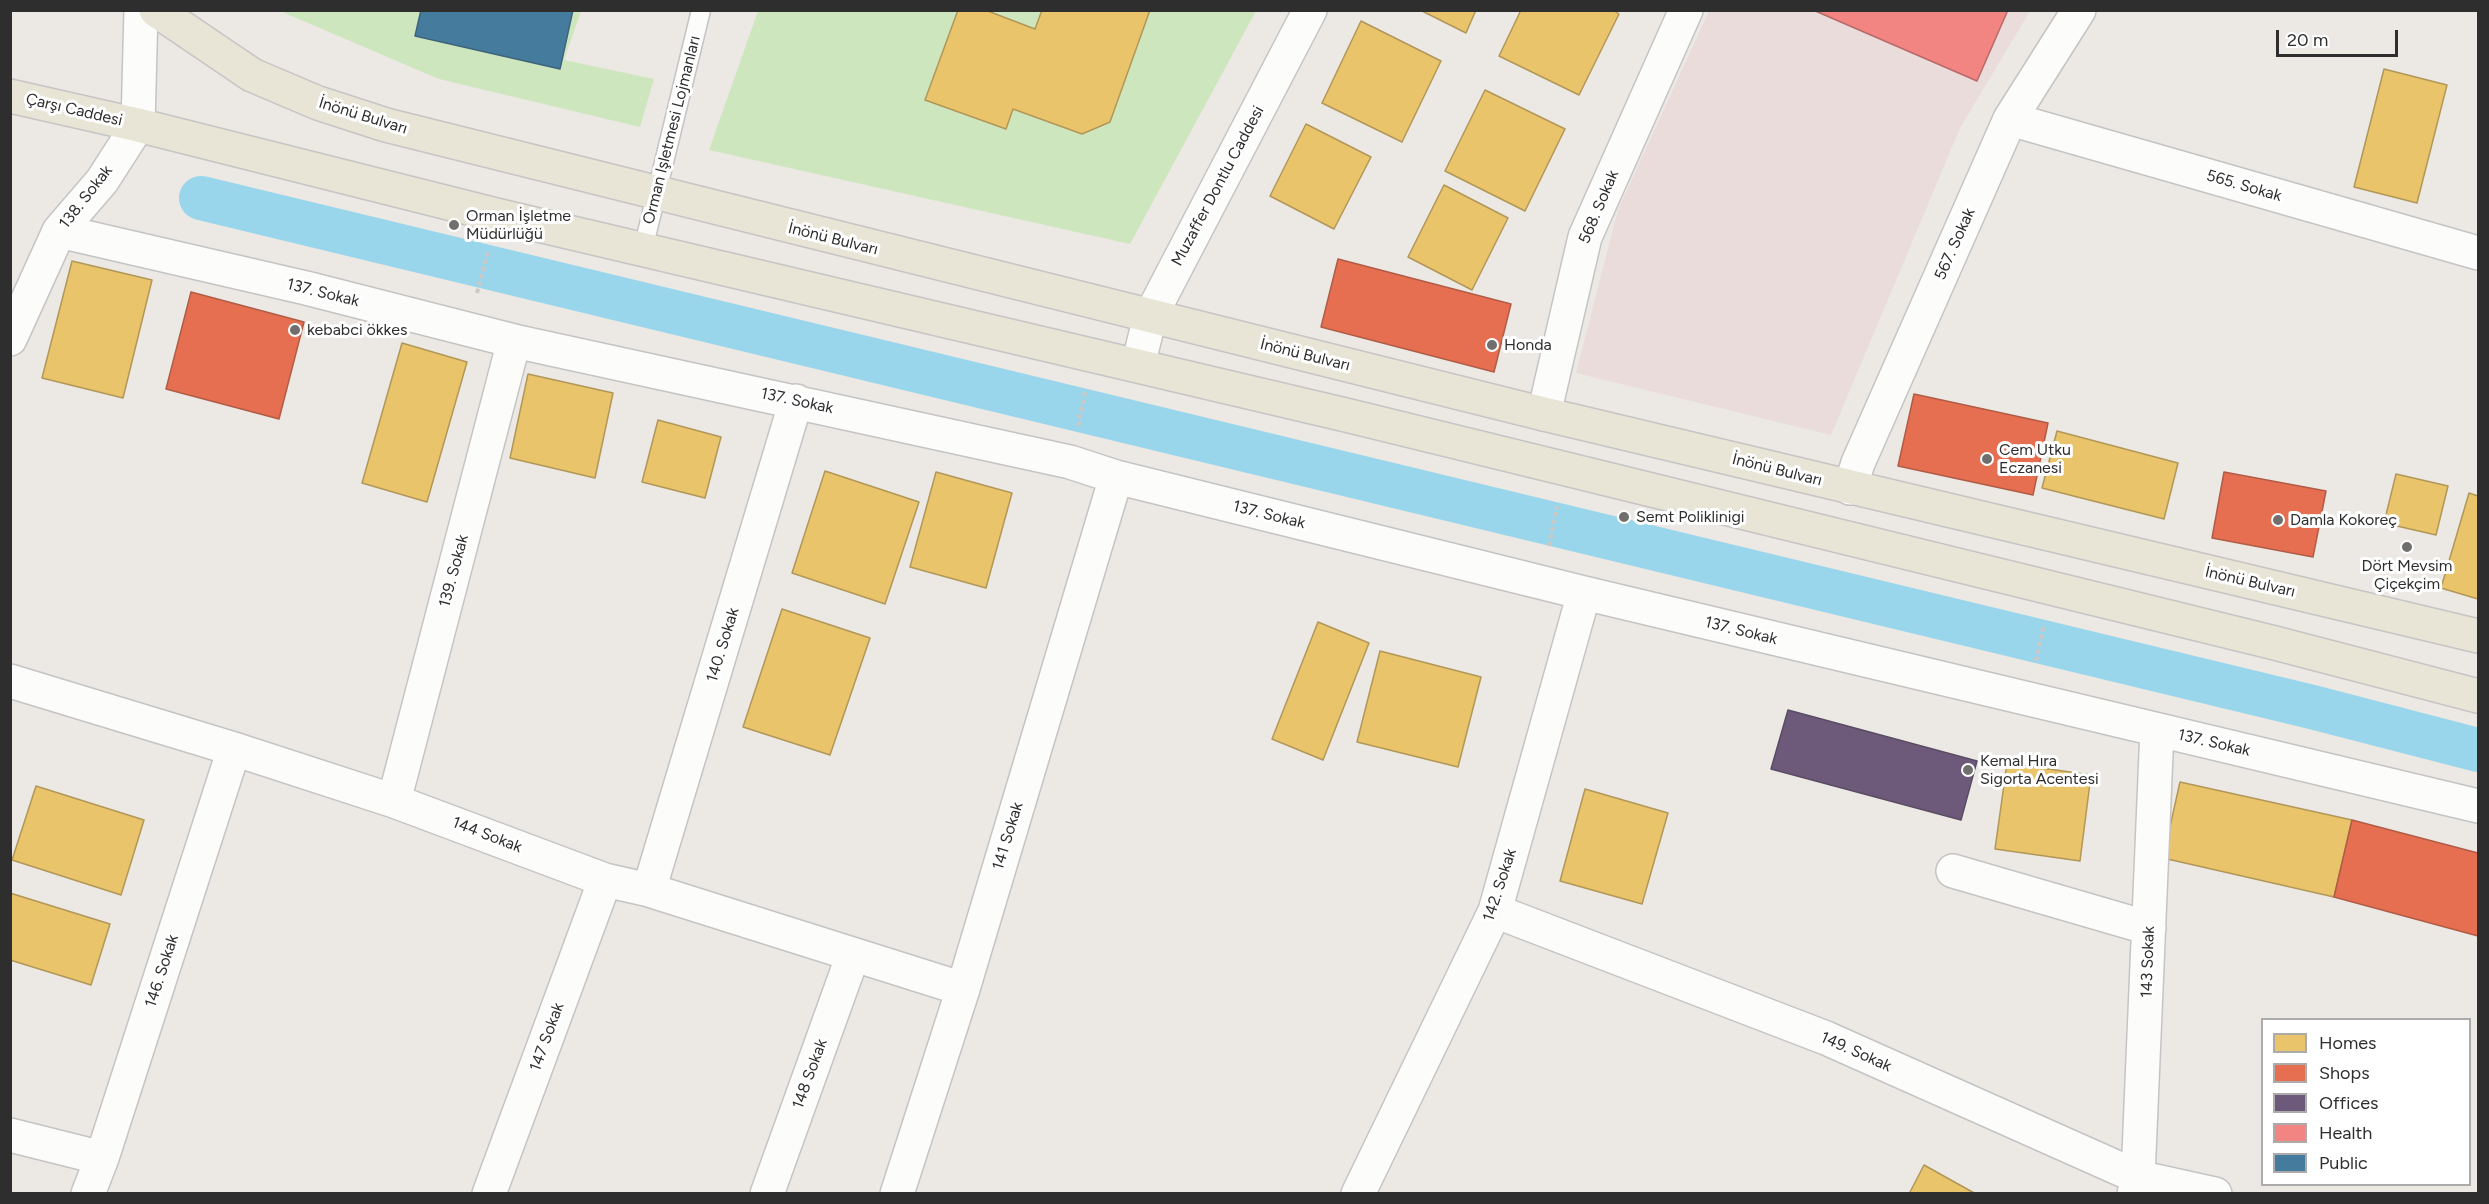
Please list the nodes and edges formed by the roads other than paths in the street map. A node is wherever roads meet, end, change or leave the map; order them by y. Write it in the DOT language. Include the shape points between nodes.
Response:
graph roads {
  1 [pos="141,10"];
  2 [pos="156,10"];
  3 [pos="701,10"];
  4 [pos="1310,10"];
  5 [pos="1686,10"];
  6 [pos="2079,10"];
  7 [pos="10,96"];
  8 [pos="2010,119"];
  9 [pos="138,125"];
  10 [pos="655,194"];
  11 [pos="59,231"];
  12 [pos="642,249"];
  13 [pos="2478,253"];
  14 [pos="1150,317"];
  15 [pos="10,339"];
  16 [pos="514,341"];
  17 [pos="1138,365"];
  18 [pos="796,401"];
  19 [pos="1544,414"];
  20 [pos="1116,477"];
  21 [pos="1850,488"];
  22 [pos="1584,593"];
  23 [pos="2478,636"];
  24 [pos="10,681"];
  25 [pos="2478,696"];
  26 [pos="2157,730"];
  27 [pos="234,748"];
  28 [pos="394,801"];
  29 [pos="2478,806"];
  30 [pos="1953,871"];
  31 [pos="605,880"];
  32 [pos="649,890"];
  33 [pos="1495,911"];
  34 [pos="2149,928"];
  35 [pos="853,955"];
  36 [pos="963,989"];
  37 [pos="10,1135"];
  38 [pos="102,1158"];
  39 [pos="2136,1185"];
  40 [pos="88,1194"];
  41 [pos="489,1194"];
  42 [pos="767,1194"];
  43 [pos="897,1194"];
  44 [pos="1358,1194"];
  45 [pos="2215,1194"];
  1 -- 9 [label="street"];
  2 -- 10 [label="main road, İnönü Bulvarı" via="252,75 318,103 386,125"];
  3 -- 10 [label="lane, Orman Işletmesi Lojmanları"];
  4 -- 14 [label="street, Muzaffer Dontlu Caddesi"];
  5 -- 19 [label="street, 568. Sokak" via="1585,237"];
  6 -- 8 [label="street, 567. Sokak"];
  7 -- 9 [label="main road, Çarşı Caddesi"];
  8 -- 13 [label="street, 565. Sokak"];
  8 -- 21 [label="street, 567. Sokak"];
  9 -- 11 [label="street, 138. Sokak" via="102,181"];
  9 -- 12 [label="main road"];
  10 -- 12 [label="lane, Orman Işletmesi Lojmanları"];
  10 -- 14 [label="main road, İnönü Bulvarı"];
  11 -- 15 [label="street, 138. Sokak"];
  11 -- 16 [label="street, 137. Sokak"];
  12 -- 17 [label="main road"];
  14 -- 17 [label="street, Muzaffer Dontlu Caddesi"];
  14 -- 19 [label="main road, İnönü Bulvarı"];
  16 -- 18 [label="street, 137. Sokak"];
  16 -- 28 [label="street, 139. Sokak"];
  17 -- 25 [label="main road"];
  18 -- 20 [label="street, 137. Sokak" via="1070,462"];
  18 -- 32 [label="street, 140. Sokak"];
  19 -- 21 [label="main road, İnönü Bulvarı"];
  20 -- 22 [label="street, 137. Sokak"];
  20 -- 36 [label="street, 141 Sokak"];
  21 -- 23 [label="main road, İnönü Bulvarı"];
  22 -- 26 [label="street, 137. Sokak"];
  22 -- 33 [label="street, 142. Sokak"];
  24 -- 27 [label="street, 144 Sokak"];
  26 -- 29 [label="street, 137. Sokak"];
  26 -- 34 [label="street, 143 Sokak"];
  27 -- 28 [label="street, 144 Sokak"];
  27 -- 38 [label="street, 146. Sokak"];
  28 -- 31 [label="street, 144 Sokak"];
  30 -- 34 [label="street"];
  31 -- 32 [label="street, 144 Sokak"];
  31 -- 41 [label="street, 147 Sokak"];
  32 -- 35 [label="street, 144 Sokak"];
  33 -- 39 [label="street, 149. Sokak" via="1826,1038"];
  33 -- 44 [label="street, 142. Sokak"];
  34 -- 39 [label="street, 143 Sokak"];
  35 -- 36 [label="street, 144 Sokak"];
  35 -- 42 [label="street, 148 Sokak"];
  36 -- 43 [label="street, 141 Sokak"];
  37 -- 38 [label="street"];
  38 -- 40 [label="street, 146. Sokak"];
  39 -- 45 [label="street, 149. Sokak"];
}
